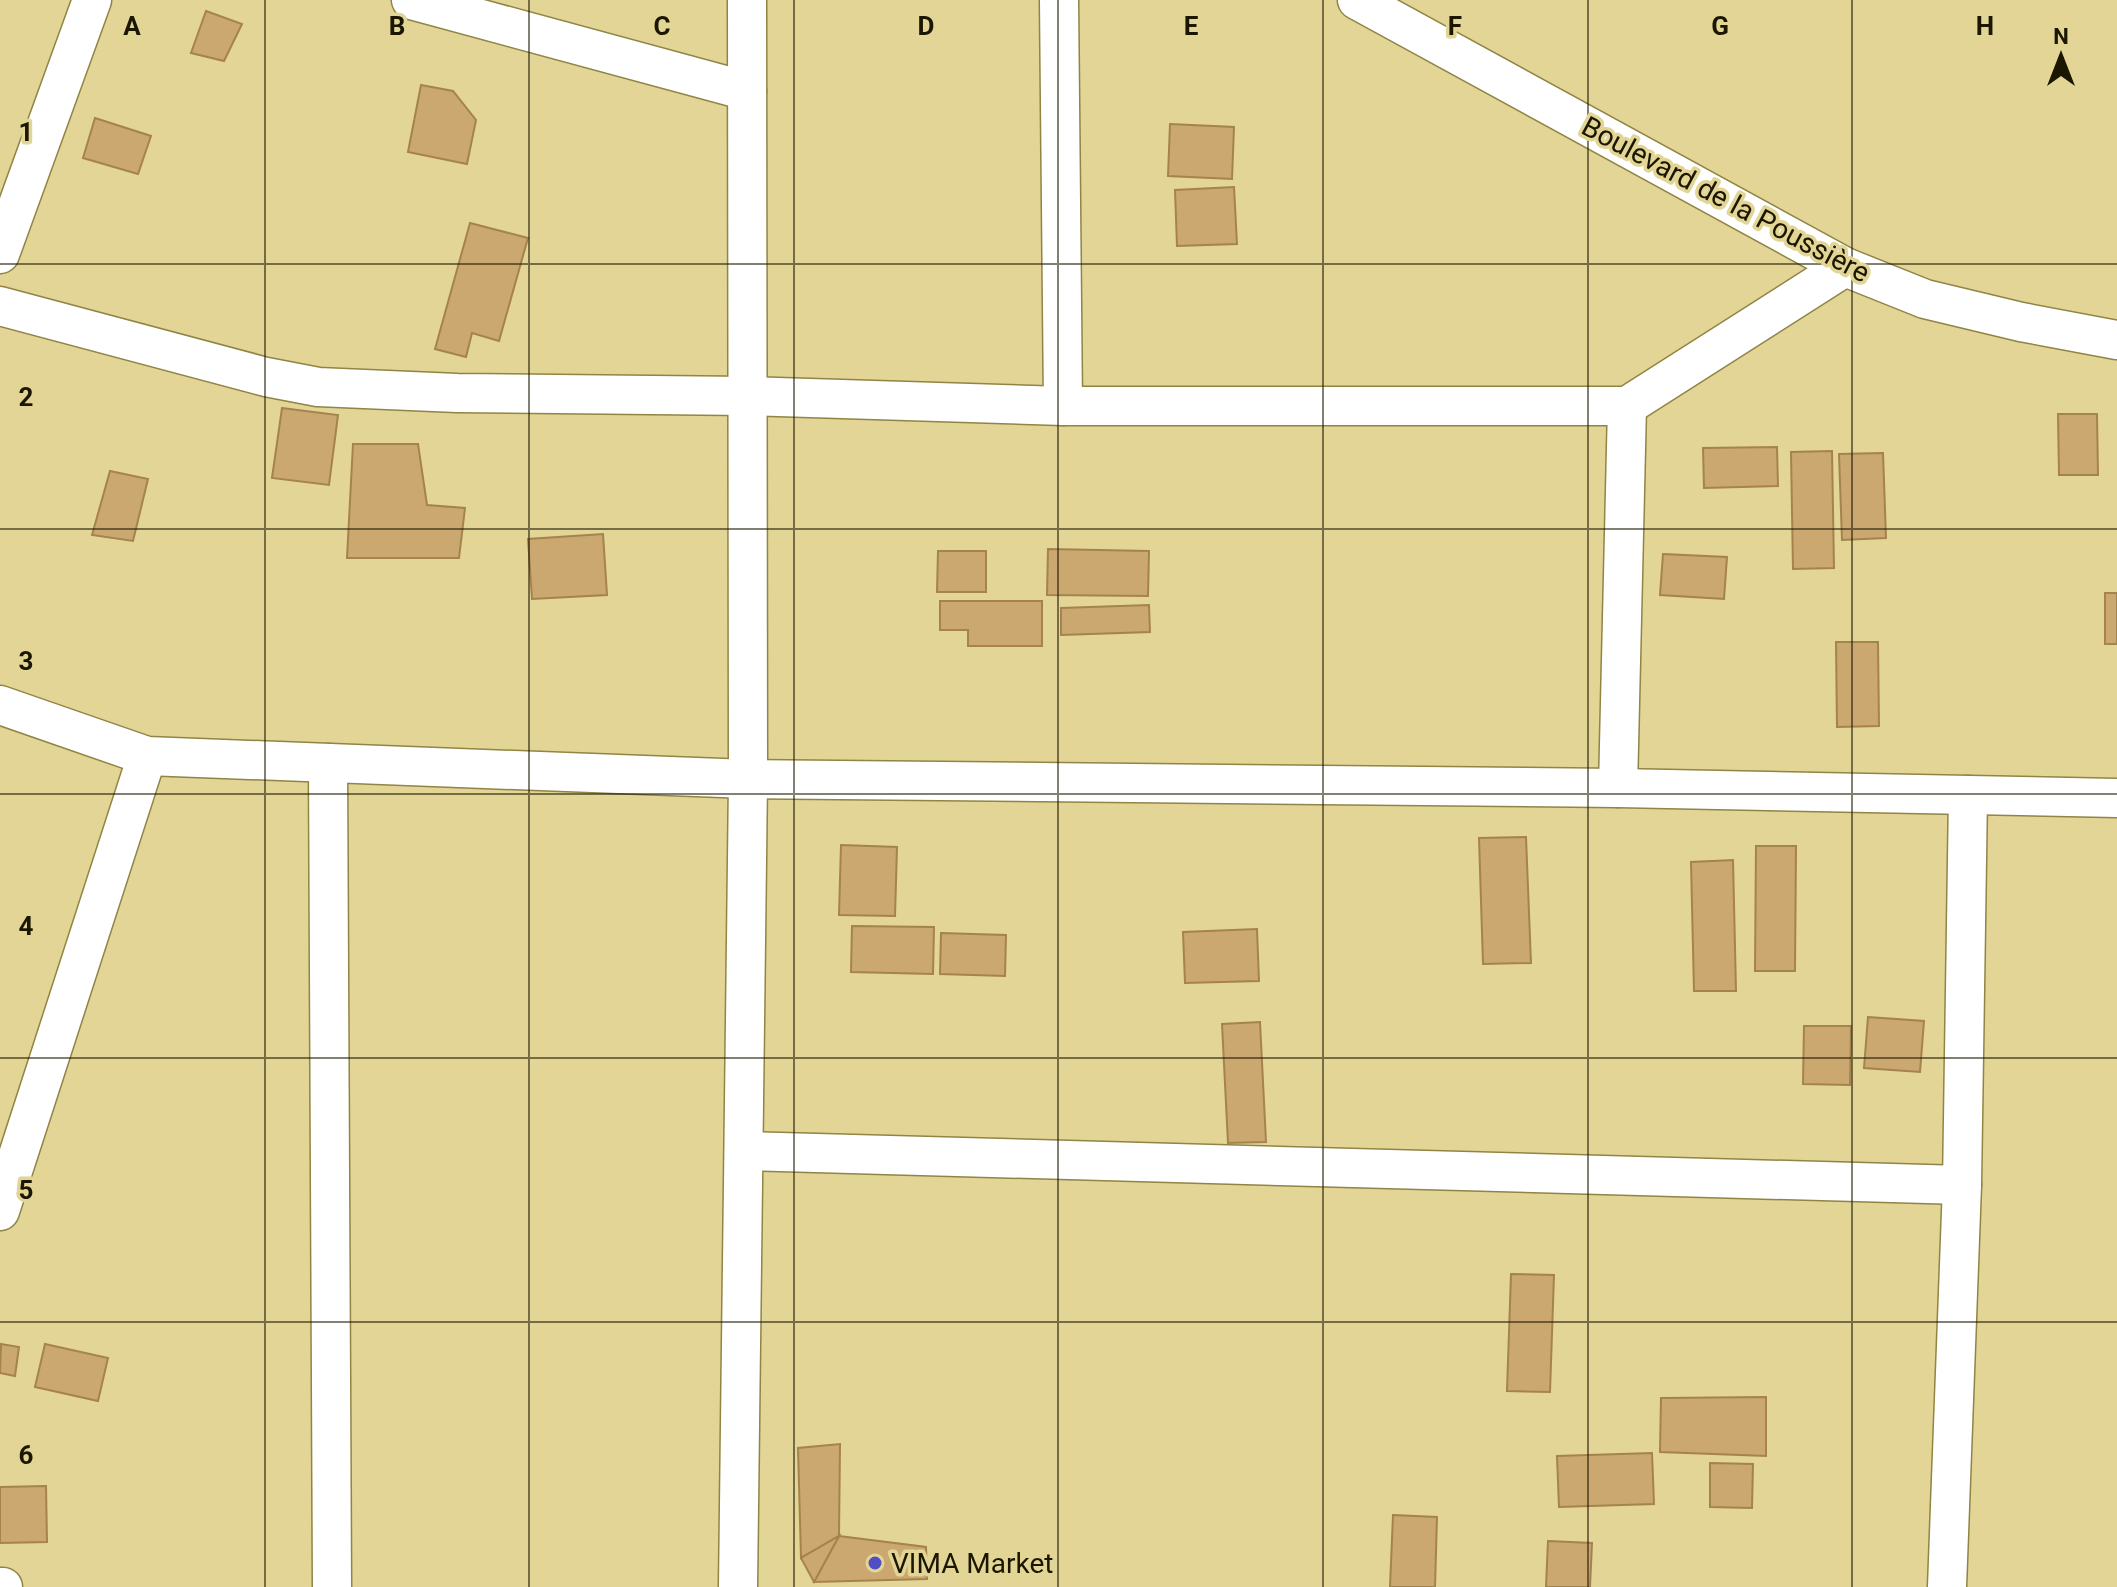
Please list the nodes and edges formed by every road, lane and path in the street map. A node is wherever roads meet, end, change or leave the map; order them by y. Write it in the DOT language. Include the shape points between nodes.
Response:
graph roads {
  1 [pos="92,0"];
  2 [pos="411,0"];
  3 [pos="747,0"];
  4 [pos="1059,0"];
  5 [pos="1357,0"];
  6 [pos="747,91"];
  7 [pos="0,254"];
  8 [pos="1845,267"];
  9 [pos="0,306"];
  10 [pos="2117,340"];
  11 [pos="748,396"];
  12 [pos="1063,406"];
  13 [pos="1627,406"];
  14 [pos="0,705"];
  15 [pos="147,756"];
  16 [pos="328,763"];
  17 [pos="748,779"];
  18 [pos="1618,788"];
  19 [pos="1968,795"];
  20 [pos="2117,798"];
  21 [pos="745,1151"];
  22 [pos="1962,1185"];
  23 [pos="0,1211"];
  24 [pos="332,1587"];
  25 [pos="738,1587"];
  26 [pos="1947,1587"];
  1 -- 7 [label="street"];
  2 -- 6 [label="street"];
  3 -- 6 [label="street"];
  4 -- 12 [label="street"];
  5 -- 8 [label="street, Boulevard de la Poussière"];
  6 -- 11 [label="street"];
  8 -- 10 [label="street, Boulevard de la Poussière" via="1925,299"];
  8 -- 13 [label="street"];
  9 -- 11 [label="street" via="318,387"];
  11 -- 12 [label="street"];
  11 -- 17 [label="street"];
  12 -- 13 [label="street"];
  13 -- 18 [label="street"];
  14 -- 15 [label="street"];
  15 -- 16 [label="street"];
  15 -- 23 [label="street"];
  16 -- 17 [label="street"];
  16 -- 24 [label="street"];
  17 -- 18 [label="street"];
  17 -- 21 [label="street"];
  18 -- 19 [label="street"];
  19 -- 20 [label="street"];
  19 -- 22 [label="street"];
  21 -- 22 [label="street"];
  21 -- 25 [label="street"];
  22 -- 26 [label="street"];
}
